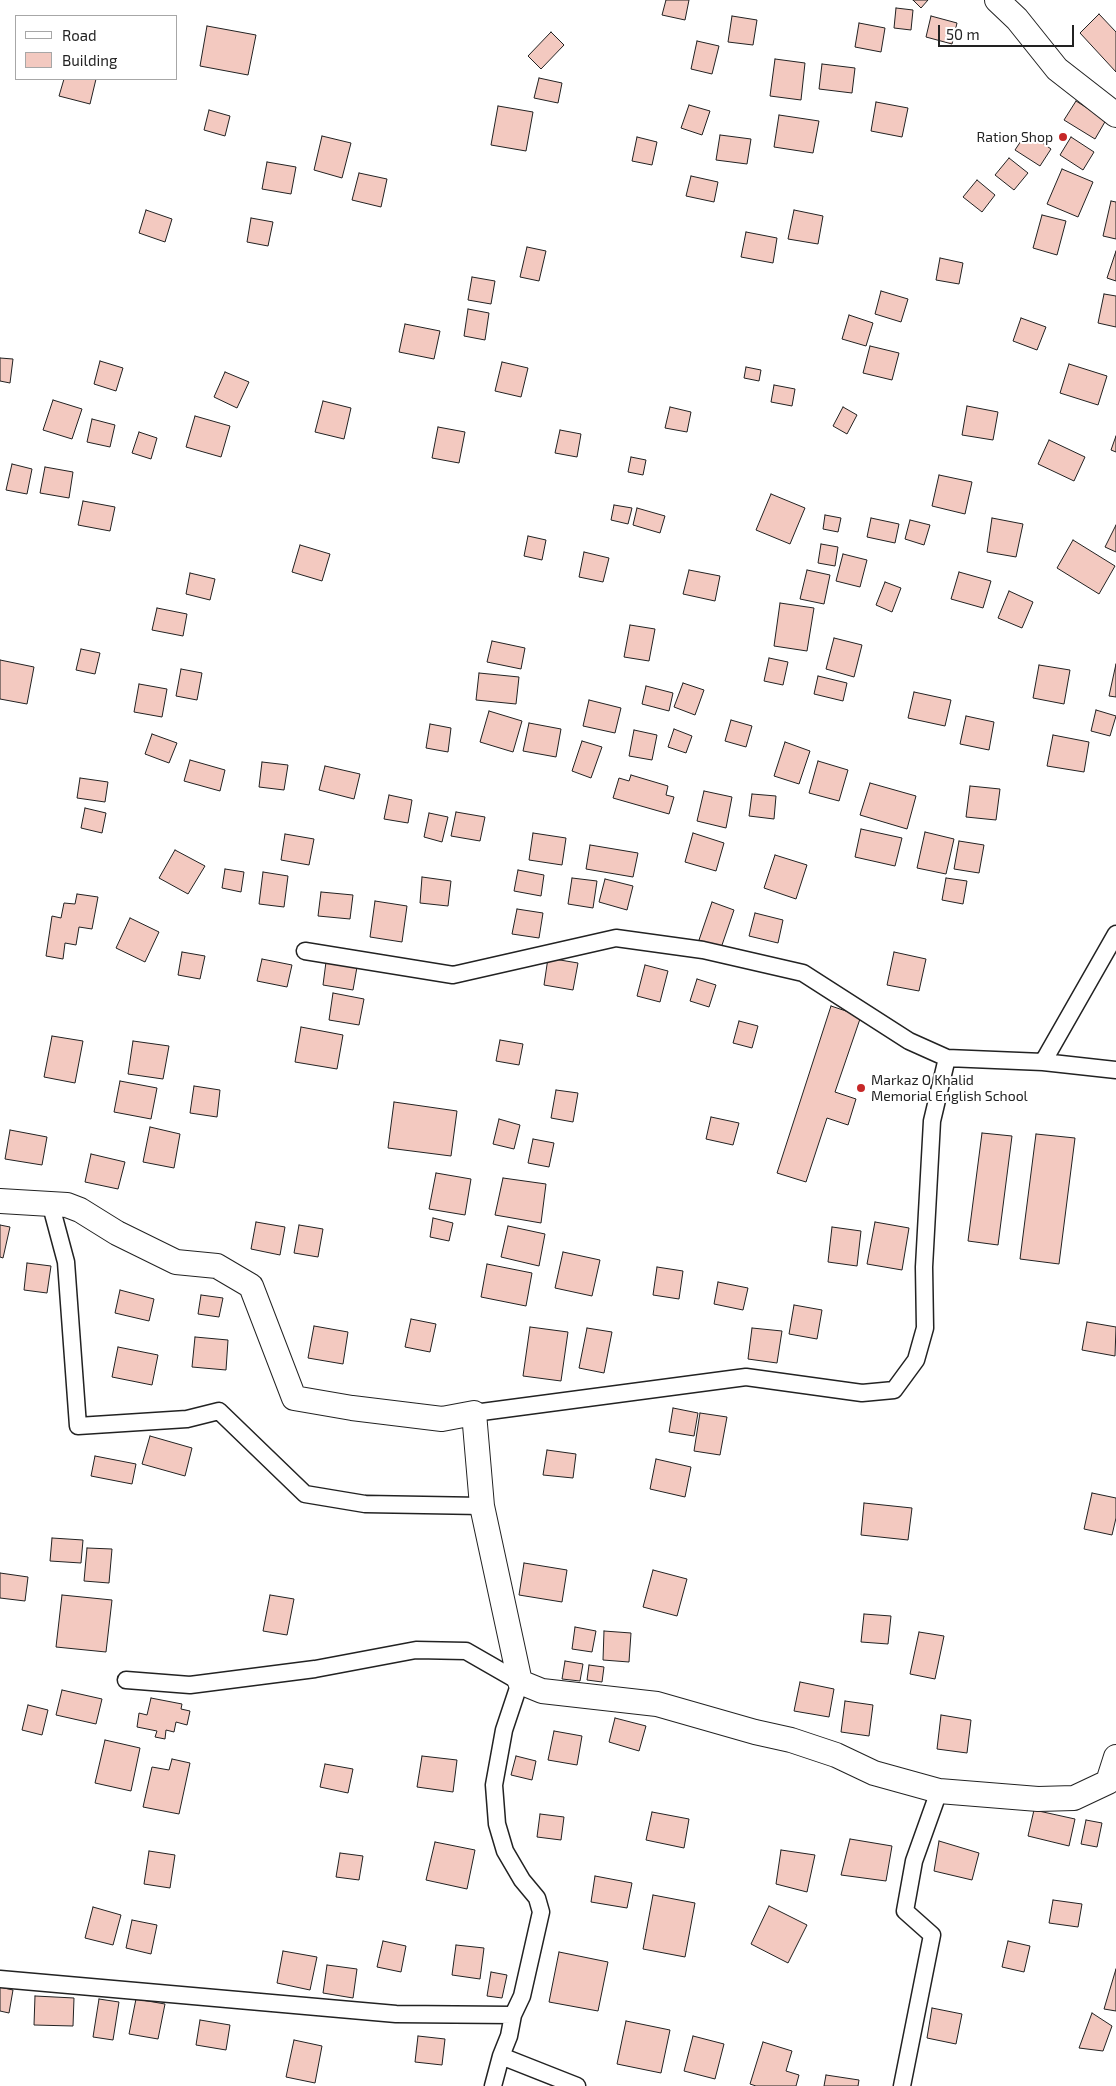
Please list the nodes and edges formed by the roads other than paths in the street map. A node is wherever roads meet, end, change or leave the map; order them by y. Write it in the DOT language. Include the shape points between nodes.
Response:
graph roads {
  1 [pos="997,0"];
  2 [pos="1116,115"];
  3 [pos="1116,934"];
  4 [pos="305,951"];
  5 [pos="947,1058"];
  6 [pos="1042,1062"];
  7 [pos="1116,1070"];
  8 [pos="0,1201"];
  9 [pos="51,1206"];
  10 [pos="474,1413"];
  11 [pos="482,1506"];
  12 [pos="126,1680"];
  13 [pos="520,1682"];
  14 [pos="1116,1757"];
  15 [pos="1112,1784"];
  16 [pos="939,1791"];
  17 [pos="0,1978"];
  18 [pos="513,2015"];
  19 [pos="500,2056"];
  20 [pos="494,2086"];
  21 [pos="577,2086"];
  22 [pos="902,2086"];
  1 -- 2 [label="main road" via="1017,19 1057,69"];
  3 -- 6 [label="street"];
  4 -- 5 [label="street" via="452,976 616,938 703,950 804,973 909,1041"];
  5 -- 6 [label="street"];
  5 -- 10 [label="street" via="932,1122 924,1267 925,1328 916,1360 894,1390 862,1393 746,1377"];
  6 -- 7 [label="street"];
  8 -- 9 [label="main road"];
  9 -- 10 [label="main road" via="60,1204 80,1210 117,1233 176,1262 217,1266 251,1286 294,1398 442,1419"];
  9 -- 11 [label="street" via="66,1262 78,1426 186,1419 219,1411 305,1494 365,1504"];
  10 -- 11 [label="main road"];
  11 -- 13 [label="main road"];
  12 -- 13 [label="street" via="190,1685 315,1670 416,1650 466,1651"];
  13 -- 16 [label="main road" via="542,1691 657,1704 791,1740 836,1755 874,1773"];
  13 -- 18 [label="street" via="504,1730 494,1785 497,1824 506,1851 536,1898 541,1912 522,1996"];
  14 -- 15 [label="main road"];
  15 -- 16 [label="main road" via="1074,1798"];
  16 -- 22 [label="street" via="914,1861 905,1911 932,1935"];
  17 -- 18 [label="street" via="396,2014"];
  18 -- 19 [label="street" via="509,2036"];
  19 -- 20 [label="street"];
  19 -- 21 [label="street"];
}
